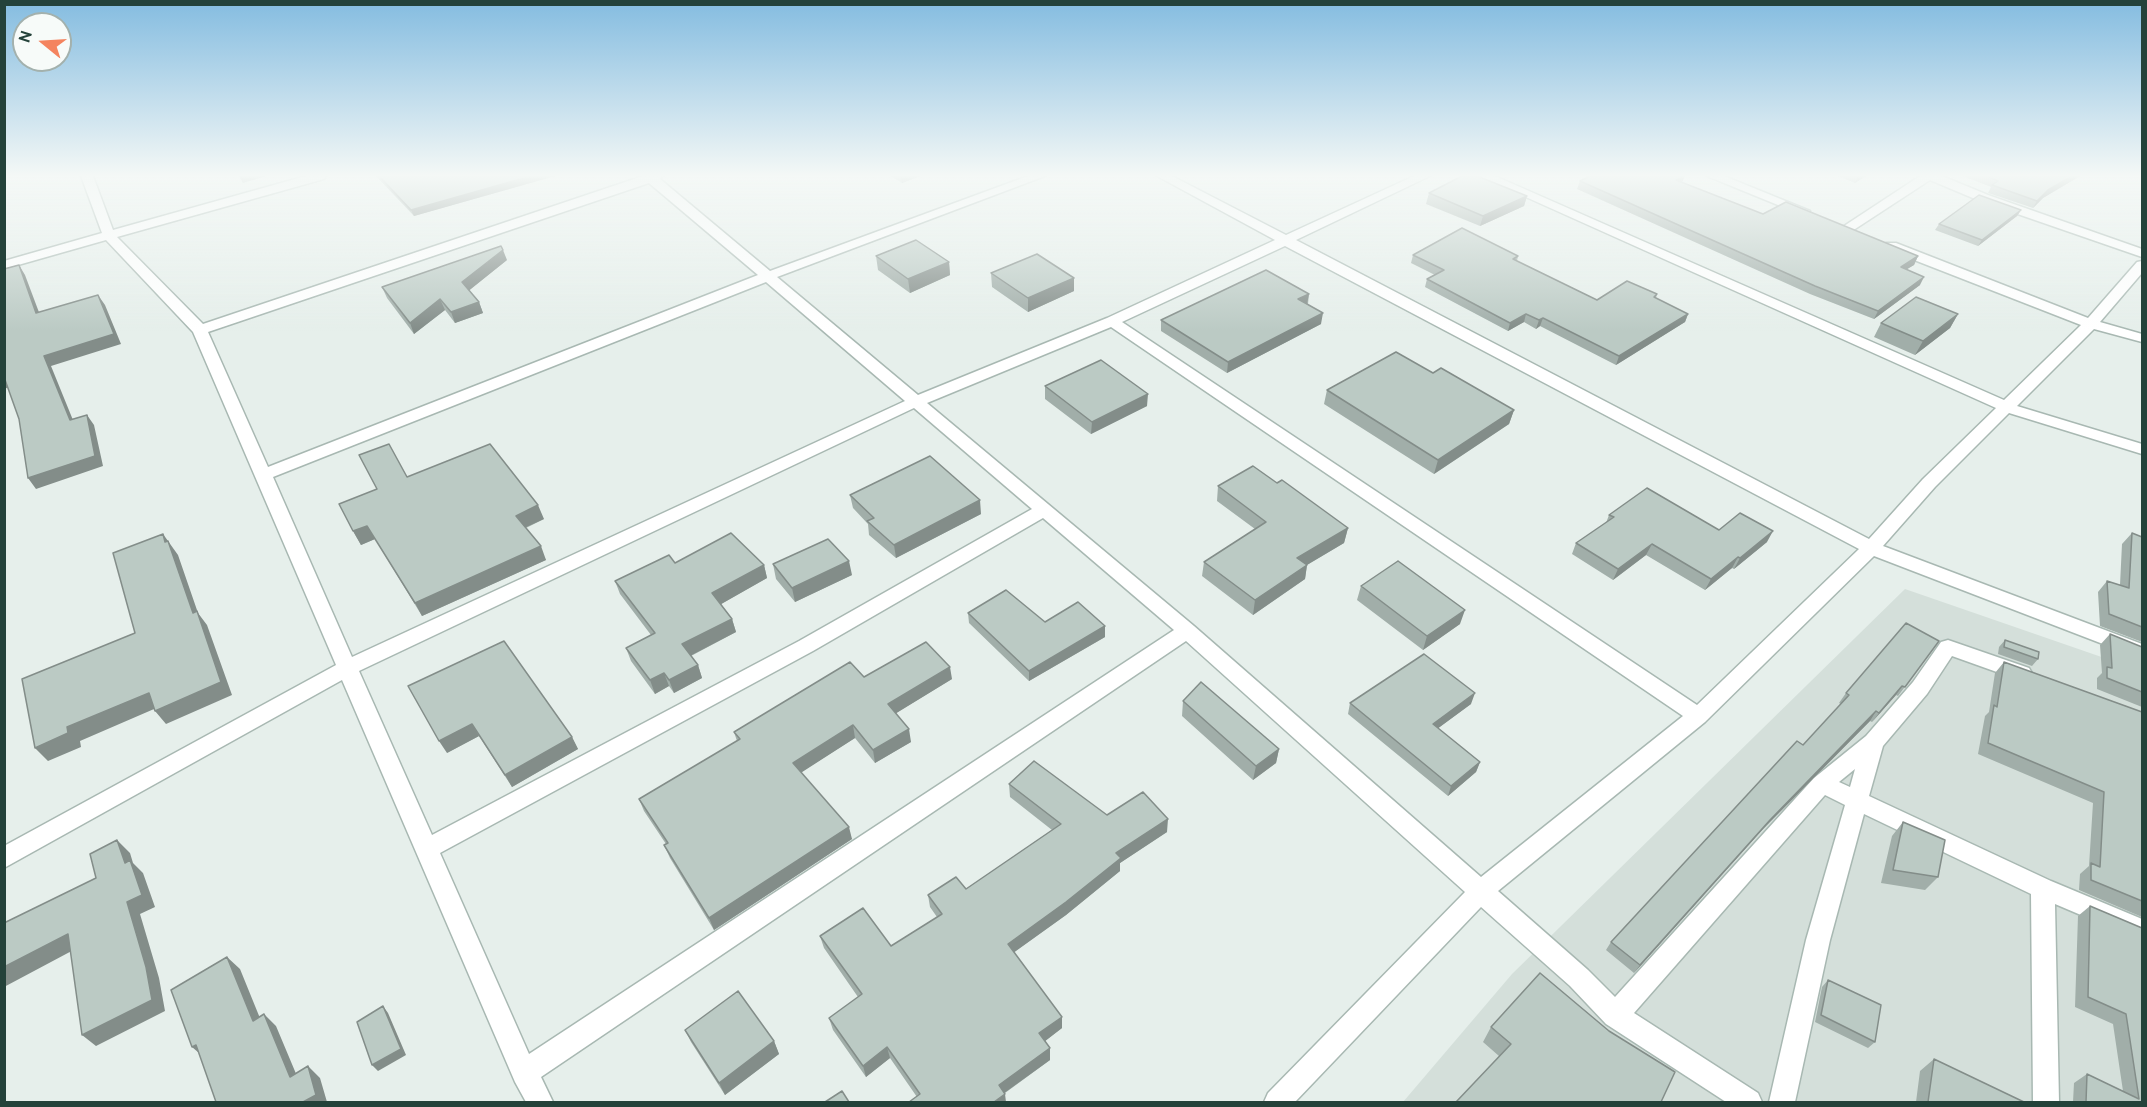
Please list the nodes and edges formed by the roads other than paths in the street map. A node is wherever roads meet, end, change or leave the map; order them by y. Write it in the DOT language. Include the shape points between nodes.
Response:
graph roads {
  1 [pos="106,228"];
  2 [pos="141,228"];
  3 [pos="502,228"];
  4 [pos="711,228"];
  5 [pos="899,228"];
  6 [pos="1261,228"];
  7 [pos="1311,228"];
  8 [pos="1601,228"];
  9 [pos="2069,228"];
  10 [pos="109,237"];
  11 [pos="1284,240"];
  12 [pos="1880,241"];
  13 [pos="2142,253"];
  14 [pos="4,265"];
  15 [pos="2142,265"];
  16 [pos="768,276"];
  17 [pos="1112,321"];
  18 [pos="2091,324"];
  19 [pos="200,330"];
  20 [pos="2142,338"];
  21 [pos="915,402"];
  22 [pos="2008,408"];
  23 [pos="2142,449"];
  24 [pos="263,475"];
  25 [pos="1044,510"];
  26 [pos="1871,548"];
  27 [pos="1188,631"];
  28 [pos="2142,652"];
  29 [pos="347,668"];
  30 [pos="2041,679"];
  31 [pos="1698,716"];
  32 [pos="1873,742"];
  33 [pos="1822,784"];
  34 [pos="1856,798"];
  35 [pos="426,849"];
  36 [pos="4,858"];
  37 [pos="2043,888"];
  38 [pos="1481,891"];
  39 [pos="2142,930"];
  40 [pos="1615,1015"];
  41 [pos="524,1073"];
  42 [pos="540,1102"];
  43 [pos="1277,1102"];
  44 [pos="1749,1102"];
  45 [pos="1782,1102"];
  46 [pos="2046,1102"];
  1 -- 10 [label="street"];
  2 -- 10 [label="street"];
  3 -- 19 [label="street"];
  4 -- 16 [label="street"];
  5 -- 16 [label="street"];
  6 -- 11 [label="street"];
  7 -- 11 [label="street"];
  8 -- 22 [label="street"];
  9 -- 13 [label="street"];
  10 -- 14 [label="street"];
  10 -- 19 [label="street"];
  11 -- 17 [label="street"];
  11 -- 26 [label="street"];
  12 -- 18 [label="street"];
  15 -- 18 [label="street"];
  16 -- 21 [label="street"];
  16 -- 24 [label="street"];
  17 -- 21 [label="street"];
  17 -- 31 [label="street"];
  18 -- 20 [label="street"];
  18 -- 22 [label="street"];
  19 -- 24 [label="street"];
  21 -- 25 [label="street"];
  21 -- 29 [label="street"];
  22 -- 23 [label="street"];
  22 -- 26 [label="street" via="1929,483"];
  24 -- 29 [label="street"];
  25 -- 27 [label="street"];
  25 -- 35 [label="street" via="806,646"];
  26 -- 28 [label="street"];
  26 -- 31 [label="street"];
  27 -- 38 [label="street"];
  27 -- 41 [label="street"];
  29 -- 35 [label="street"];
  29 -- 36 [label="street"];
  30 -- 32 [label="street" via="1948,646 1920,688"];
  31 -- 38 [label="street"];
  32 -- 33 [label="street"];
  32 -- 34 [label="street"];
  33 -- 34 [label="street"];
  33 -- 40 [label="street"];
  34 -- 37 [label="street"];
  34 -- 45 [label="street" via="1818,940"];
  35 -- 41 [label="street"];
  37 -- 39 [label="street"];
  37 -- 46 [label="street"];
  38 -- 40 [label="street"];
  38 -- 43 [label="street"];
  40 -- 44 [label="street"];
  41 -- 42 [label="street"];
}
